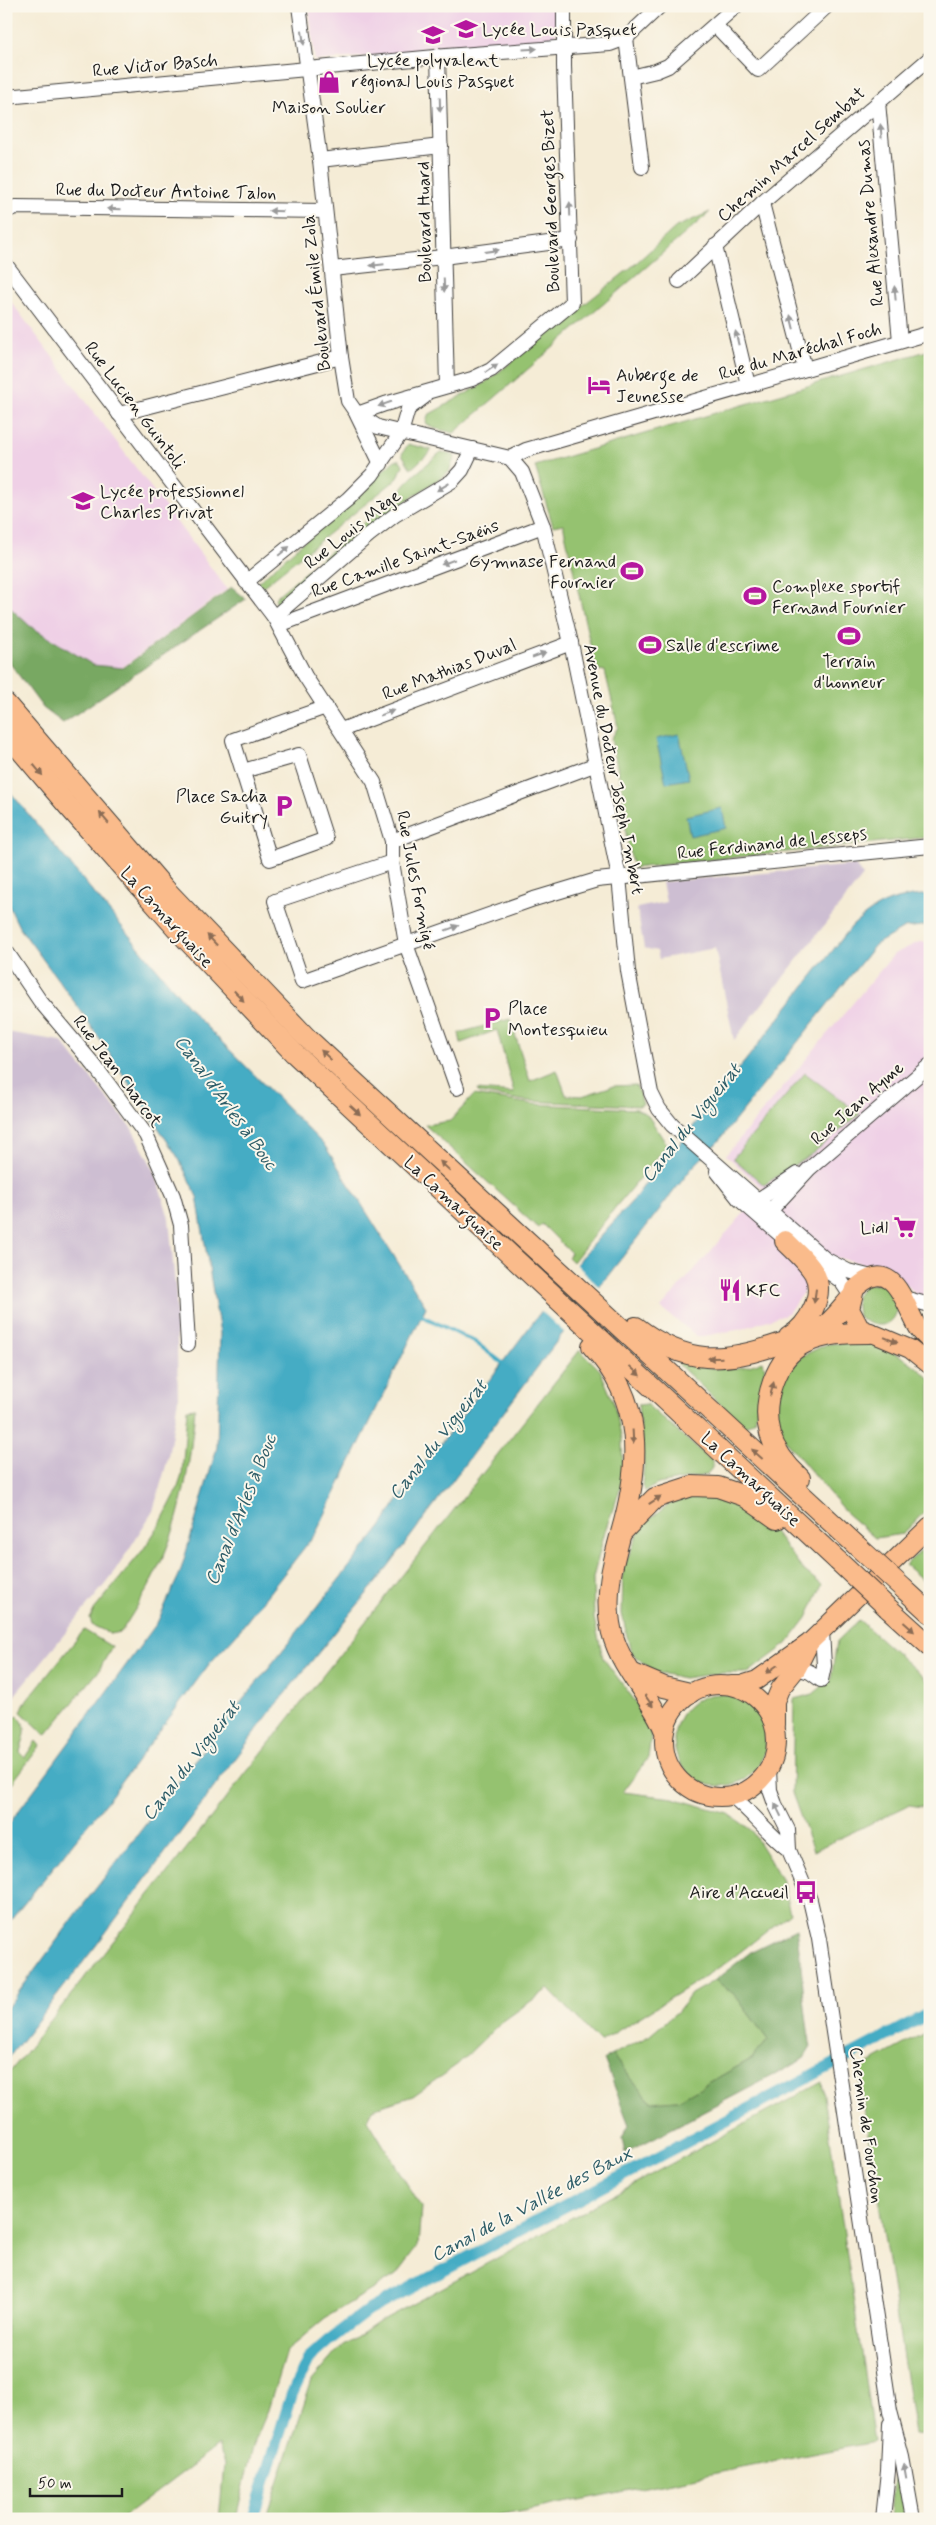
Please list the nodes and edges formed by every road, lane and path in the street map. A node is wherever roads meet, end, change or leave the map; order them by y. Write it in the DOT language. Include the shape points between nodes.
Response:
graph roads {
  1 [pos="299,6"];
  2 [pos="564,6"];
  3 [pos="660,6"];
  4 [pos="736,6"];
  5 [pos="828,6"];
  6 [pos="715,25"];
  7 [pos="626,38"];
  8 [pos="566,46"];
  9 [pos="438,56"];
  10 [pos="930,58"];
  11 [pos="307,70"];
  12 [pos="631,77"];
  13 [pos="6,97"];
  14 [pos="878,102"];
  15 [pos="441,146"];
  16 [pos="320,160"];
  17 [pos="642,167"];
  18 [pos="762,203"];
  19 [pos="6,211"];
  20 [pos="325,211"];
  21 [pos="571,240"];
  22 [pos="715,246"];
  23 [pos="443,258"];
  24 [pos="6,265"];
  25 [pos="332,270"];
  26 [pos="678,280"];
  27 [pos="930,333"];
  28 [pos="900,341"];
  29 [pos="341,357"];
  30 [pos="804,369"];
  31 [pos="748,385"];
  32 [pos="447,386"];
  33 [pos="119,414"];
  34 [pos="357,414"];
  35 [pos="401,433"];
  36 [pos="472,449"];
  37 [pos="510,458"];
  38 [pos="382,464"];
  39 [pos="543,526"];
  40 [pos="250,586"];
  41 [pos="276,621"];
  42 [pos="571,643"];
  43 [pos="6,703"];
  44 [pos="326,708"];
  45 [pos="13,727"];
  46 [pos="341,730"];
  47 [pos="594,765"];
  48 [pos="243,771"];
  49 [pos="392,841"];
  50 [pos="930,846"];
  51 [pos="392,862"];
  52 [pos="619,877"];
  53 [pos="406,944"];
  54 [pos="6,951"];
  55 [pos="930,1065"];
  56 [pos="457,1088"];
  57 [pos="713,1161"];
  58 [pos="809,1169"];
  59 [pos="758,1200"];
  60 [pos="770,1211"];
  61 [pos="785,1241"];
  62 [pos="872,1277"];
  63 [pos="851,1297"];
  64 [pos="904,1298"];
  65 [pos="930,1305"];
  66 [pos="603,1307"];
  67 [pos="584,1330"];
  68 [pos="870,1333"];
  69 [pos="930,1341"];
  70 [pos="188,1344"];
  71 [pos="777,1345"];
  72 [pos="930,1365"];
  73 [pos="930,1526"];
  74 [pos="621,1534"];
  75 [pos="857,1546"];
  76 [pos="838,1561"];
  77 [pos="930,1613"];
  78 [pos="816,1637"];
  79 [pos="930,1646"];
  80 [pos="797,1668"];
  81 [pos="631,1673"];
  82 [pos="731,1685"];
  83 [pos="690,1693"];
  84 [pos="775,1728"];
  85 [pos="664,1729"];
  86 [pos="769,1769"];
  87 [pos="732,1796"];
  88 [pos="789,1850"];
  89 [pos="890,2411"];
  90 [pos="882,2519"];
  91 [pos="914,2519"];
  1 -- 11 [label="street, Boulevard Émile Zola, one-way"];
  2 -- 8 [label="street, Boulevard Georges Bizet"];
  3 -- 7 [label="street"];
  4 -- 6 [label="street"];
  5 -- 6 [label="street" via="758,70"];
  6 -- 12 [label="street" via="663,69"];
  7 -- 8 [label="street, Rue Victor Basch" via="610,44"];
  7 -- 12 [label="street"];
  9 -- 8 [label="street, Rue Victor Basch, one-way"];
  21 -- 8 [label="street, Boulevard Georges Bizet, one-way" via="564,66"];
  9 -- 11 [label="street, Rue Victor Basch"];
  9 -- 15 [label="street, Boulevard Huard, one-way"];
  10 -- 14 [label="street, Chemin Marcel Sembat"];
  11 -- 13 [label="street, Rue Victor Basch"];
  11 -- 16 [label="street, Boulevard Émile Zola"];
  12 -- 17 [label="street"];
  14 -- 18 [label="street, Chemin Marcel Sembat"];
  28 -- 14 [label="street, Rue Alexandre Dumas, one-way"];
  15 -- 16 [label="street"];
  15 -- 23 [label="street, Boulevard Huard"];
  16 -- 20 [label="street, Boulevard Émile Zola"];
  18 -- 22 [label="street, Chemin Marcel Sembat"];
  30 -- 18 [label="street, one-way"];
  20 -- 19 [label="street, Rue du Docteur Antoine Talon, one-way" via="15,207"];
  20 -- 25 [label="street, Boulevard Émile Zola"];
  23 -- 21 [label="street, one-way"];
  32 -- 21 [label="street, Boulevard Georges Bizet, one-way" via="463,383 491,370 572,303"];
  22 -- 26 [label="street, Chemin Marcel Sembat"];
  31 -- 22 [label="street, one-way"];
  23 -- 25 [label="street, one-way"];
  23 -- 32 [label="street, Boulevard Huard, one-way"];
  24 -- 33 [label="street, Rue Lucien Guintoli"];
  25 -- 29 [label="street, Boulevard Émile Zola"];
  27 -- 28 [label="street, Rue du Maréchal Foch"];
  28 -- 30 [label="street, Rue du Maréchal Foch"];
  29 -- 33 [label="street"];
  29 -- 34 [label="street, Boulevard Émile Zola" via="348,401"];
  30 -- 31 [label="street, Rue du Maréchal Foch"];
  31 -- 37 [label="street, Rue du Maréchal Foch" via="526,450"];
  32 -- 34 [label="street, Boulevard Georges Bizet, one-way"];
  32 -- 35 [label="street, Boulevard Georges Bizet" via="411,405 404,417"];
  33 -- 40 [label="street, Rue Lucien Guintoli"];
  34 -- 35 [label="street" via="378,427"];
  34 -- 38 [label="street, Boulevard Émile Zola"];
  35 -- 36 [label="street"];
  35 -- 38 [label="street, Boulevard Georges Bizet"];
  36 -- 37 [label="street"];
  36 -- 41 [label="street, Rue Louis Mège, one-way" via="462,470 452,481 389,520"];
  37 -- 39 [label="street, Avenue du Docteur Joseph Imbert" via="522,472"];
  40 -- 38 [label="street, Boulevard Georges Bizet, one-way" via="348,499"];
  39 -- 41 [label="street, Rue Camille Saint-Saëns, one-way"];
  39 -- 42 [label="street, Avenue du Docteur Joseph Imbert"];
  40 -- 41 [label="street, Rue Jules Formigé"];
  41 -- 44 [label="street, Rue Jules Formigé"];
  46 -- 42 [label="street, Rue Mathias Duval, one-way"];
  42 -- 47 [label="street, Avenue du Docteur Joseph Imbert"];
  43 -- 45 [label="highway, La Camarguaise"];
  44 -- 46 [label="street, Rue Jules Formigé"];
  44 -- 48 [label="street" via="233,740"];
  66 -- 45 [label="highway, La Camarguaise, one-way" via="465,1185 306,1037"];
  45 -- 67 [label="highway, La Camarguaise, one-way" via="69,807 243,1001"];
  46 -- 49 [label="street, Rue Jules Formigé" via="374,782"];
  47 -- 49 [label="street"];
  47 -- 52 [label="street, Avenue du Docteur Joseph Imbert"];
  48 -- 48 [label="street" via="299,755 326,839 270,858"];
  49 -- 51 [label="street, Rue Jules Formigé"];
  50 -- 52 [label="street, Rue Ferdinand de Lesseps"];
  51 -- 53 [label="street, Rue Jules Formigé"];
  51 -- 53 [label="street, Rue Ferdinand de Lesseps" via="275,901 302,981"];
  53 -- 52 [label="street, Rue Ferdinand de Lesseps, one-way" via="534,899 597,880"];
  52 -- 57 [label="street, Avenue du Docteur Joseph Imbert" via="628,971 651,1093 659,1109 678,1132"];
  53 -- 56 [label="street, Rue Jules Formigé"];
  54 -- 70 [label="street, Rue Jean Charcot" via="40,1001 94,1065 146,1135 172,1196 180,1224"];
  55 -- 58 [label="street, Rue Jean Ayme"];
  57 -- 59 [label="street, Avenue du Docteur Joseph Imbert"];
  57 -- 61 [label="street" via="720,1178"];
  58 -- 59 [label="street, Rue Jean Ayme" via="786,1180"];
  58 -- 60 [label="street, Rue Jean Ayme"];
  59 -- 60 [label="street, Avenue du Docteur Joseph Imbert"];
  60 -- 62 [label="street, Avenue du Docteur Joseph Imbert" via="824,1259 848,1271"];
  61 -- 63 [label="street" via="841,1281"];
  61 -- 71 [label="highway, one-way" via="813,1272 817,1281 816,1300 804,1326"];
  62 -- 63 [label="main road" via="854,1289"];
  62 -- 64 [label="main road" via="890,1280"];
  63 -- 68 [label="main road" via="850,1309 854,1320"];
  63 -- 71 [label="highway" via="822,1328"];
  64 -- 65 [label="street"];
  64 -- 69 [label="main road" via="918,1328"];
  71 -- 66 [label="highway, one-way" via="711,1359 682,1353 658,1344"];
  75 -- 66 [label="highway, La Camarguaise, one-way"];
  67 -- 74 [label="highway, one-way" via="608,1364 625,1397 633,1422 634,1477"];
  67 -- 76 [label="highway, La Camarguaise, one-way"];
  68 -- 72 [label="main road, one-way" via="910,1349"];
  75 -- 68 [label="highway, one-way" via="839,1517 790,1468 778,1451 770,1433 768,1407 776,1373 803,1344 825,1336"];
  73 -- 78 [label="main road"];
  74 -- 76 [label="highway, one-way" via="655,1498 692,1486 718,1487 744,1496"];
  74 -- 81 [label="highway" via="610,1571 608,1603 614,1643"];
  75 -- 77 [label="highway, La Camarguaise, bridge"];
  76 -- 79 [label="highway, La Camarguaise, one-way, bridge"];
  78 -- 80 [label="main road"];
  78 -- 80 [label="street" via="824,1666 821,1680"];
  78 -- 82 [label="main road, one-way" via="757,1680"];
  80 -- 84 [label="main road" via="775,1701"];
  81 -- 83 [label="highway" via="664,1687"];
  81 -- 85 [label="highway, one-way"];
  82 -- 83 [label="main road" via="716,1684"];
  82 -- 84 [label="main road" via="746,1690 759,1700"];
  83 -- 85 [label="main road" via="678,1702"];
  84 -- 86 [label="main road" via="775,1749"];
  85 -- 87 [label="main road" via="663,1748 669,1766 680,1781 696,1792 714,1797"];
  86 -- 87 [label="main road" via="747,1790"];
  88 -- 86 [label="street, Chemin de Fourchon, one-way" via="788,1830 770,1790"];
  87 -- 88 [label="street, Chemin de Fourchon" via="758,1819 772,1838"];
  88 -- 89 [label="street, Chemin de Fourchon" via="810,1900 834,2032"];
  89 -- 90 [label="street, Chemin de Fourchon"];
  91 -- 89 [label="street, Chemin de Fourchon, one-way"];
}
